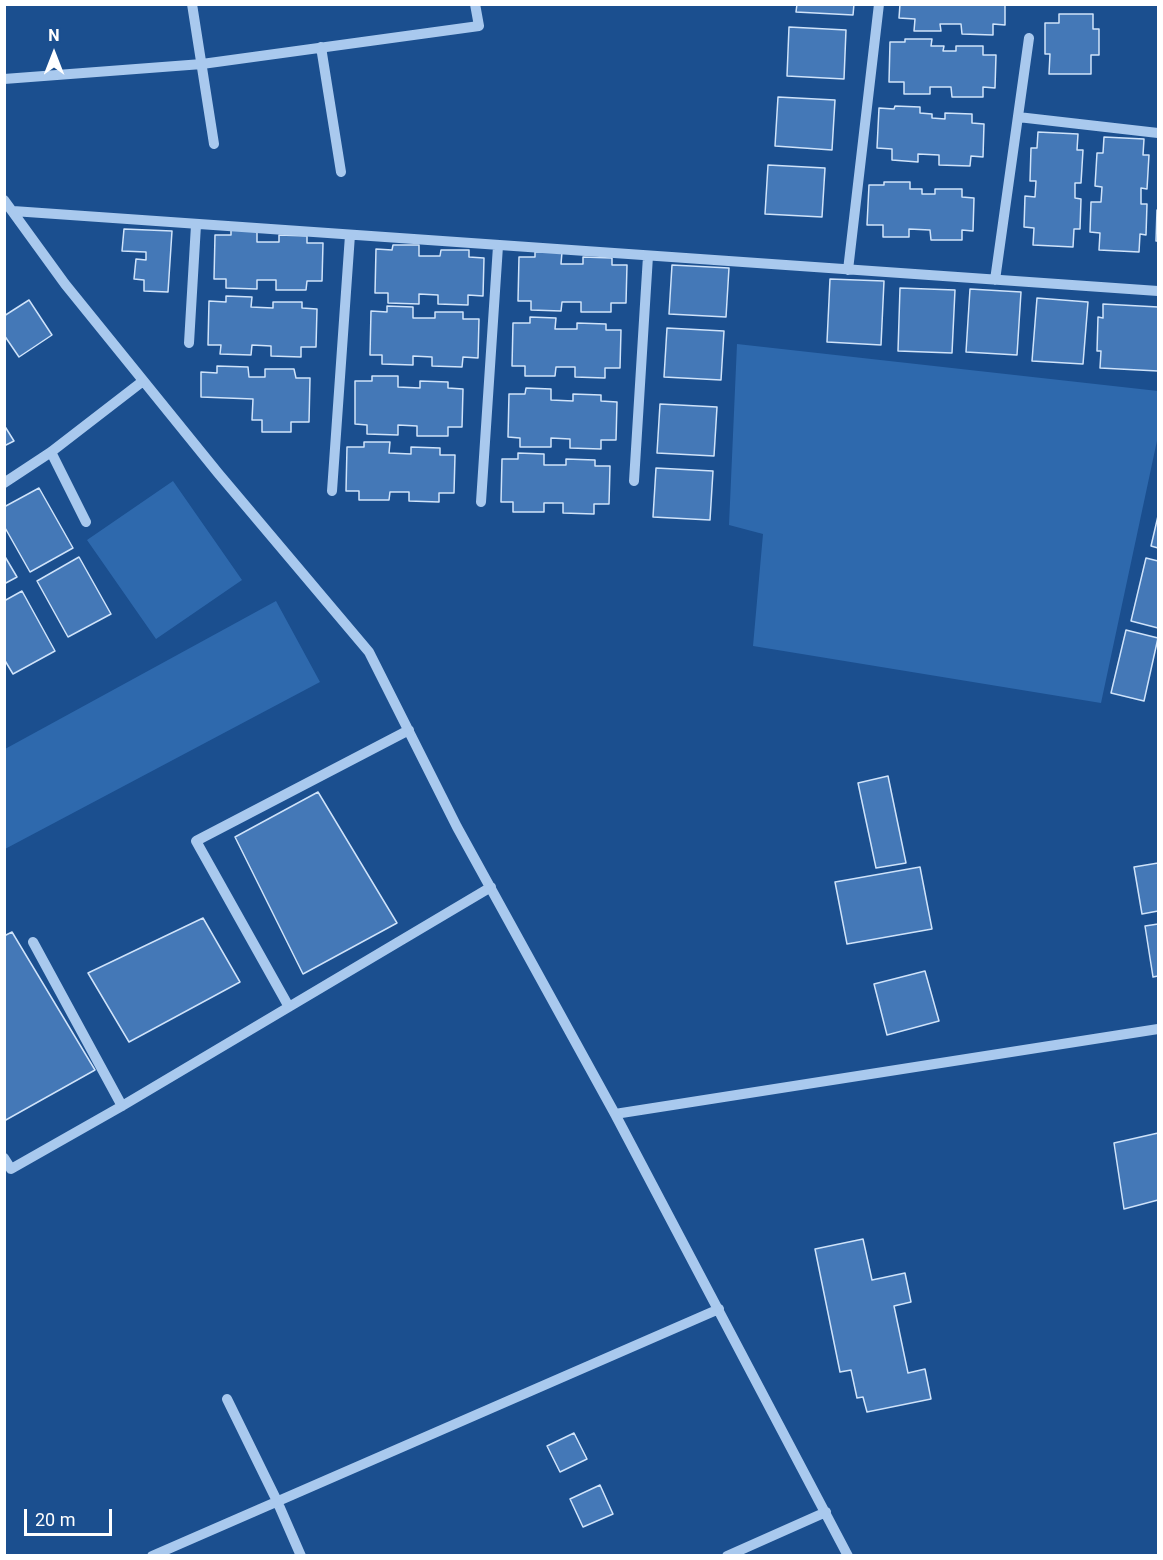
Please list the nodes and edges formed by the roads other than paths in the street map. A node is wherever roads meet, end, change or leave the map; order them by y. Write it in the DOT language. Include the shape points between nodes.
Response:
graph roads {
  1 [pos="192,4"];
  2 [pos="475,4"];
  3 [pos="879,4"];
  4 [pos="1029,38"];
  5 [pos="321,47"];
  6 [pos="202,64"];
  7 [pos="4,79"];
  8 [pos="1018,117"];
  9 [pos="1158,133"];
  10 [pos="214,144"];
  11 [pos="342,172"];
  12 [pos="4,200"];
  13 [pos="13,212"];
  14 [pos="196,225"];
  15 [pos="350,235"];
  16 [pos="498,246"];
  17 [pos="648,256"];
  18 [pos="848,270"];
  19 [pos="995,280"];
  20 [pos="1158,291"];
  21 [pos="189,343"];
  22 [pos="142,381"];
  23 [pos="51,452"];
  24 [pos="634,481"];
  25 [pos="4,483"];
  26 [pos="332,491"];
  27 [pos="481,502"];
  28 [pos="86,522"];
  29 [pos="409,730"];
  30 [pos="491,887"];
  31 [pos="33,942"];
  32 [pos="289,1007"];
  33 [pos="1158,1029"];
  34 [pos="122,1106"];
  35 [pos="615,1114"];
  36 [pos="4,1158"];
  37 [pos="719,1310"];
  38 [pos="227,1399"];
  39 [pos="278,1501"];
  40 [pos="826,1512"];
  41 [pos="152,1556"];
  42 [pos="301,1556"];
  43 [pos="728,1556"];
  44 [pos="848,1556"];
  1 -- 6 [label="street"];
  2 -- 5 [label="street" via="479,26"];
  3 -- 18 [label="street"];
  4 -- 8 [label="street"];
  5 -- 6 [label="street"];
  5 -- 11 [label="street"];
  6 -- 7 [label="street"];
  6 -- 10 [label="street"];
  8 -- 9 [label="street"];
  8 -- 19 [label="street"];
  12 -- 13 [label="street"];
  13 -- 14 [label="street"];
  13 -- 22 [label="street" via="64,284"];
  14 -- 15 [label="street"];
  14 -- 21 [label="street"];
  15 -- 16 [label="street"];
  15 -- 26 [label="street"];
  16 -- 17 [label="street"];
  16 -- 27 [label="street"];
  17 -- 18 [label="street"];
  17 -- 24 [label="street"];
  18 -- 19 [label="street"];
  19 -- 20 [label="street"];
  22 -- 23 [label="street"];
  22 -- 29 [label="street" via="369,652"];
  23 -- 25 [label="street"];
  23 -- 28 [label="street"];
  29 -- 30 [label="street"];
  29 -- 32 [label="street" via="196,841"];
  30 -- 32 [label="street"];
  30 -- 35 [label="street"];
  31 -- 34 [label="street"];
  32 -- 34 [label="street"];
  33 -- 35 [label="street"];
  34 -- 36 [label="street" via="11,1169"];
  35 -- 37 [label="street"];
  37 -- 39 [label="street"];
  37 -- 40 [label="street"];
  38 -- 39 [label="street"];
  39 -- 41 [label="street"];
  39 -- 42 [label="street"];
  40 -- 43 [label="street"];
  40 -- 44 [label="street"];
}
